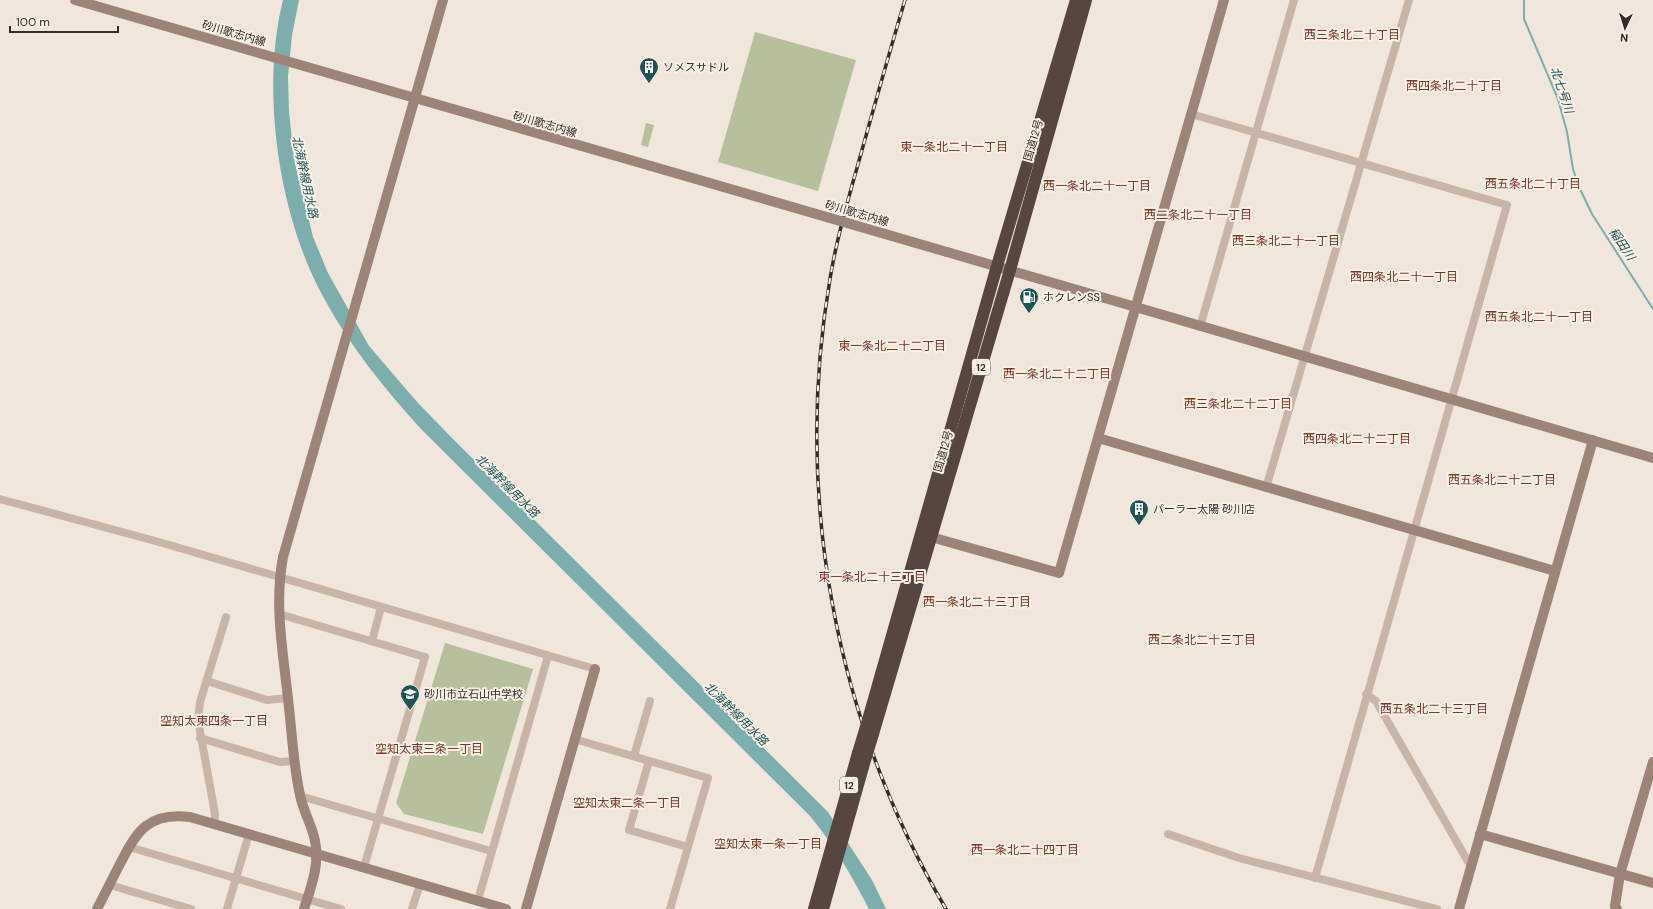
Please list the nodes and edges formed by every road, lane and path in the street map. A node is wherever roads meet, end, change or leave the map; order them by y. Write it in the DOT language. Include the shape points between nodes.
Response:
graph roads {
  1 [pos="75,0"];
  2 [pos="443,0"];
  3 [pos="1076,0"];
  4 [pos="1086,0"];
  5 [pos="1224,0"];
  6 [pos="1294,0"];
  7 [pos="1409,0"];
  8 [pos="415,98"];
  9 [pos="1191,114"];
  10 [pos="1255,132"];
  11 [pos="1361,163"];
  12 [pos="997,266"];
  13 [pos="1010,270"];
  14 [pos="1135,308"];
  15 [pos="1200,327"];
  16 [pos="1306,358"];
  17 [pos="1451,399"];
  18 [pos="1098,438"];
  19 [pos="1593,440"];
  20 [pos="1653,458"];
  21 [pos="1266,488"];
  22 [pos="0,499"];
  23 [pos="1414,530"];
  24 [pos="931,537"];
  25 [pos="1556,571"];
  26 [pos="279,577"];
  27 [pos="381,607"];
  28 [pos="279,614"];
  29 [pos="226,618"];
  30 [pos="372,641"];
  31 [pos="548,656"];
  32 [pos="595,669"];
  33 [pos="207,681"];
  34 [pos="1366,694"];
  35 [pos="288,698"];
  36 [pos="650,701"];
  37 [pos="200,738"];
  38 [pos="574,739"];
  39 [pos="634,756"];
  40 [pos="649,761"];
  41 [pos="295,762"];
  42 [pos="1653,762"];
  43 [pos="300,796"];
  44 [pos="377,819"];
  45 [pos="844,820"];
  46 [pos="214,824"];
  47 [pos="249,834"];
  48 [pos="1168,834"];
  49 [pos="1480,834"];
  50 [pos="129,847"];
  51 [pos="688,847"];
  52 [pos="491,851"];
  53 [pos="316,853"];
  54 [pos="1470,865"];
  55 [pos="364,867"];
  56 [pos="830,870"];
  57 [pos="1620,874"];
  58 [pos="236,878"];
  59 [pos="1315,878"];
  60 [pos="1653,883"];
  61 [pos="420,884"];
  62 [pos="110,885"];
  63 [pos="478,900"];
  64 [pos="306,904"];
  65 [pos="97,909"];
  66 [pos="191,909"];
  67 [pos="227,909"];
  68 [pos="341,909"];
  69 [pos="412,909"];
  70 [pos="506,909"];
  71 [pos="526,909"];
  72 [pos="670,909"];
  73 [pos="814,909"];
  74 [pos="823,909"];
  75 [pos="1437,909"];
  76 [pos="1459,909"];
  77 [pos="1616,909"];
  1 -- 8 [label="street, 砂川歌志内線"];
  2 -- 8 [label="street"];
  3 -- 12 [label="highway, 国道12号 / 12"];
  4 -- 13 [label="highway, 国道12号 / 12"];
  5 -- 9 [label="street"];
  6 -- 10 [label="street"];
  7 -- 11 [label="street"];
  8 -- 12 [label="street, 砂川歌志内線, bridge"];
  8 -- 26 [label="street"];
  9 -- 10 [label="street"];
  9 -- 14 [label="street"];
  10 -- 11 [label="street"];
  10 -- 15 [label="street"];
  11 -- 16 [label="street"];
  11 -- 17 [label="street" via="1507,205"];
  12 -- 13 [label="street, 砂川歌志内線"];
  12 -- 45 [label="highway, 国道12号 / 12, bridge" via="858,753"];
  13 -- 14 [label="street, 砂川歌志内線"];
  13 -- 24 [label="highway, 国道12号 / 12"];
  14 -- 15 [label="street, 砂川歌志内線"];
  14 -- 18 [label="street"];
  15 -- 16 [label="street, 砂川歌志内線"];
  16 -- 17 [label="street, 砂川歌志内線"];
  16 -- 21 [label="street"];
  17 -- 19 [label="street, 砂川歌志内線"];
  17 -- 23 [label="street"];
  18 -- 21 [label="street"];
  18 -- 24 [label="street" via="1059,573"];
  19 -- 20 [label="street, 砂川歌志内線"];
  19 -- 25 [label="street"];
  21 -- 23 [label="street"];
  22 -- 26 [label="street"];
  23 -- 25 [label="street"];
  23 -- 34 [label="street"];
  24 -- 45 [label="highway, 国道12号 / 12, bridge" via="863,767"];
  25 -- 49 [label="street"];
  26 -- 27 [label="street"];
  26 -- 28 [label="street"];
  27 -- 30 [label="street"];
  27 -- 31 [label="street"];
  28 -- 30 [label="street"];
  28 -- 35 [label="street"];
  29 -- 33 [label="street"];
  30 -- 44 [label="street" via="425,657"];
  31 -- 32 [label="street"];
  31 -- 52 [label="street"];
  32 -- 38 [label="street"];
  33 -- 35 [label="street" via="267,700"];
  33 -- 37 [label="street" via="200,702"];
  34 -- 54 [label="street" via="1376,702"];
  34 -- 59 [label="street"];
  35 -- 41 [label="street"];
  36 -- 39 [label="street"];
  37 -- 41 [label="street" via="280,762"];
  37 -- 46 [label="street" via="215,814"];
  38 -- 39 [label="street"];
  38 -- 71 [label="street"];
  39 -- 40 [label="street"];
  40 -- 51 [label="street" via="708,778"];
  40 -- 51 [label="street" via="629,830"];
  41 -- 43 [label="street"];
  42 -- 57 [label="street"];
  43 -- 44 [label="street"];
  43 -- 53 [label="street" via="315,841"];
  44 -- 52 [label="street"];
  44 -- 55 [label="street"];
  45 -- 56 [label="highway, 国道12号 / 12"];
  46 -- 47 [label="street"];
  46 -- 50 [label="street" via="190,817 164,817 142,828"];
  47 -- 53 [label="street"];
  47 -- 58 [label="street"];
  48 -- 59 [label="street" via="1239,858"];
  49 -- 54 [label="street"];
  49 -- 57 [label="street"];
  50 -- 58 [label="street"];
  50 -- 62 [label="street"];
  51 -- 72 [label="street"];
  52 -- 63 [label="street"];
  53 -- 55 [label="street"];
  53 -- 64 [label="street" via="314,878"];
  54 -- 76 [label="street"];
  55 -- 61 [label="street"];
  56 -- 73 [label="highway, 国道12号 / 12"];
  56 -- 74 [label="highway, 国道12号 / 12"];
  57 -- 60 [label="street"];
  57 -- 77 [label="street"];
  58 -- 64 [label="street"];
  58 -- 67 [label="street"];
  59 -- 75 [label="street"];
  61 -- 63 [label="street"];
  61 -- 69 [label="street"];
  62 -- 65 [label="street"];
  62 -- 66 [label="street"];
  63 -- 70 [label="street"];
  64 -- 68 [label="street"];
}
